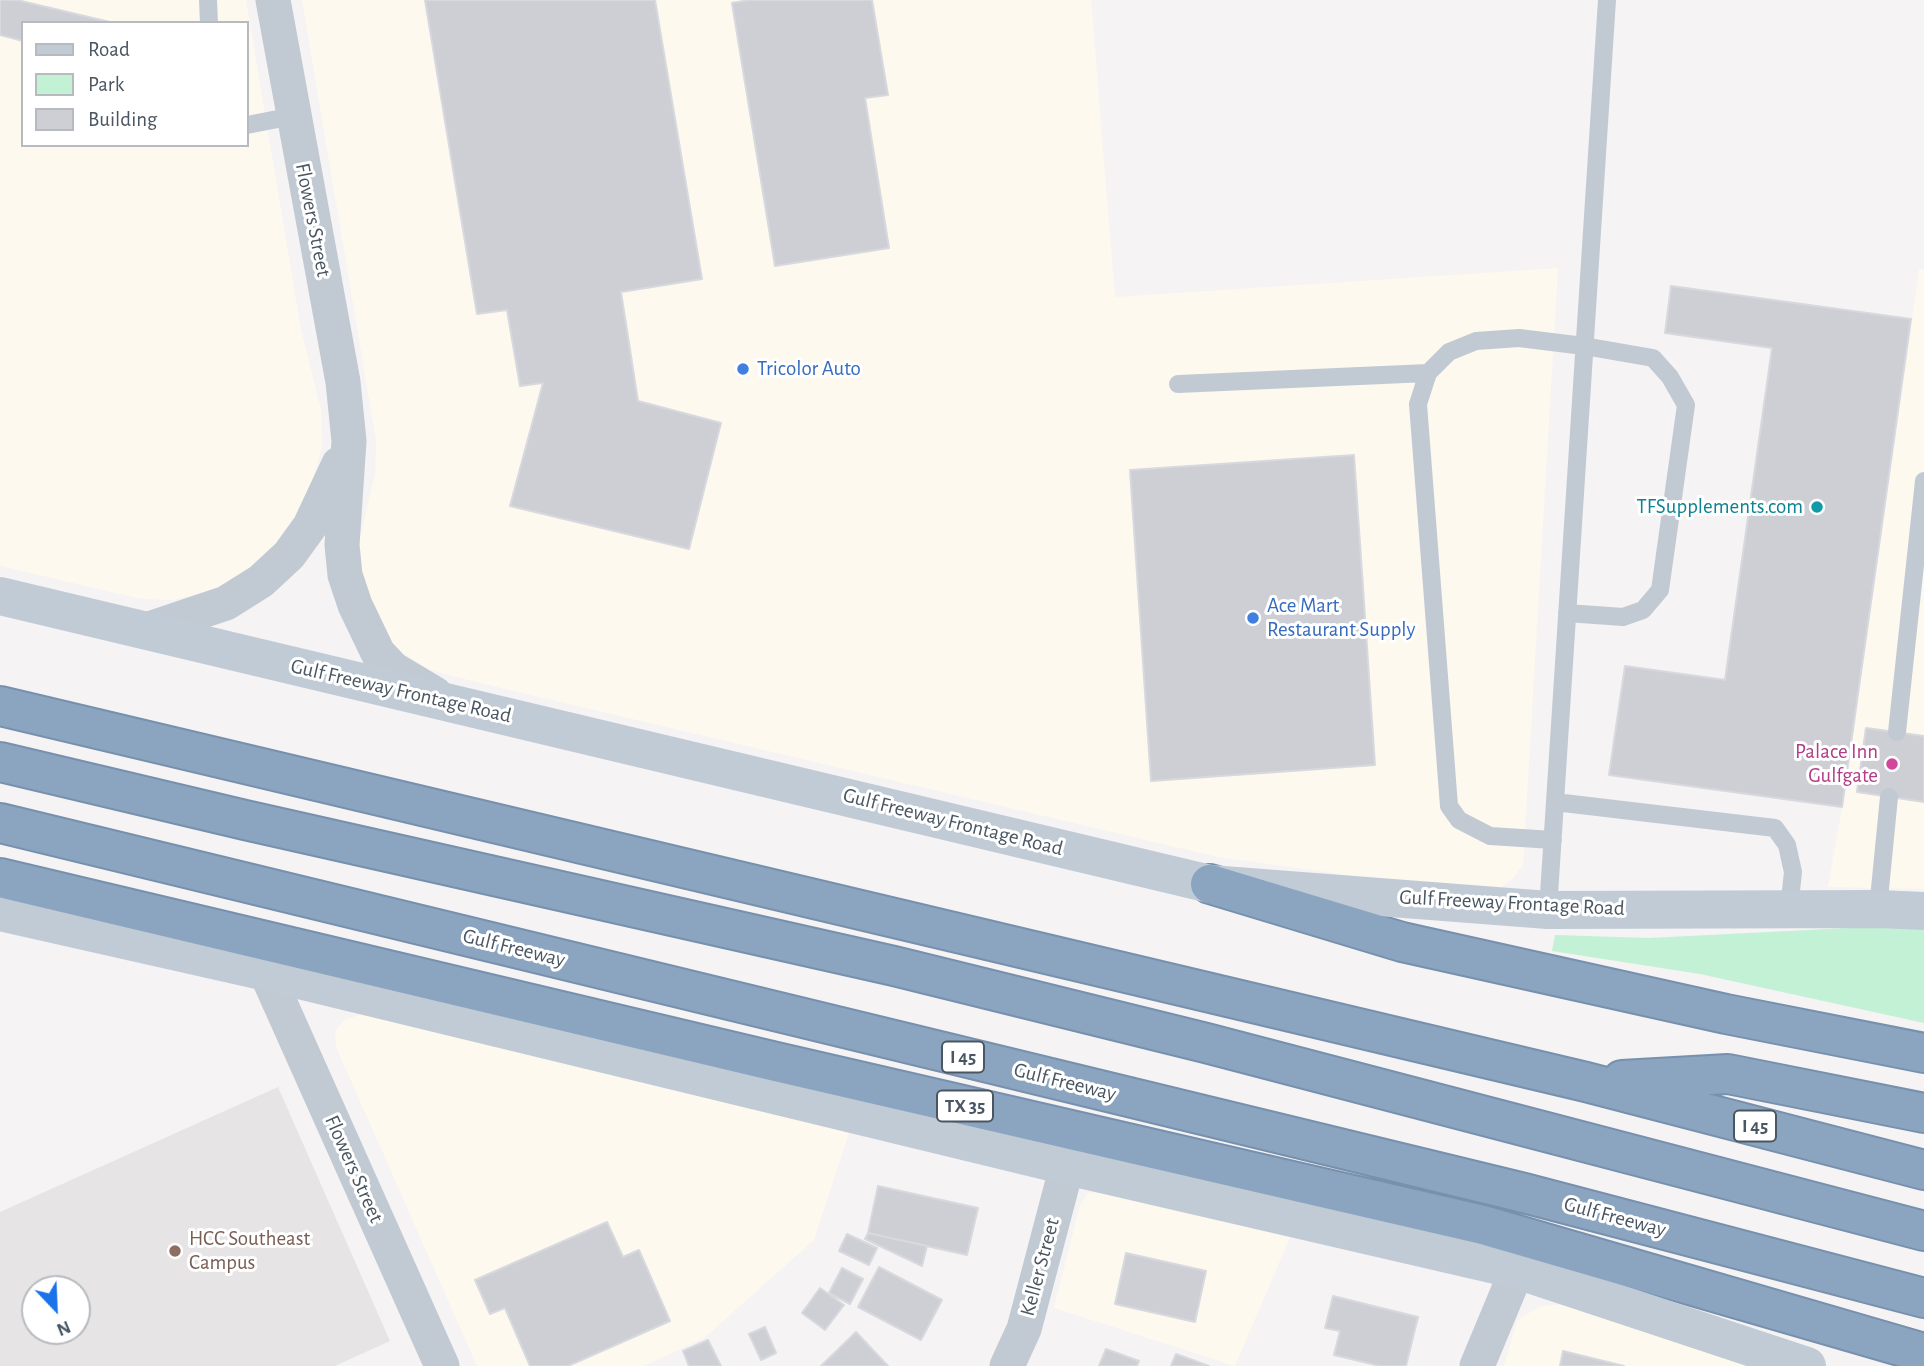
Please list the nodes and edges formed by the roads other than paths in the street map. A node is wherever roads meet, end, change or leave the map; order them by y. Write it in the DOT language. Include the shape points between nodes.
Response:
graph roads {
  1 [pos="208,0"];
  2 [pos="272,0"];
  3 [pos="1607,0"];
  4 [pos="209,21"];
  5 [pos="293,116"];
  6 [pos="248,125"];
  7 [pos="1584,346"];
  8 [pos="1428,373"];
  9 [pos="1178,384"];
  10 [pos="349,441"];
  11 [pos="1924,481"];
  12 [pos="0,596"];
  13 [pos="1567,612"];
  14 [pos="143,631"];
  15 [pos="449,702"];
  16 [pos="0,706"];
  17 [pos="1897,732"];
  18 [pos="0,762"];
  19 [pos="1889,797"];
  20 [pos="1555,802"];
  21 [pos="0,823"];
  22 [pos="1553,840"];
  23 [pos="0,878"];
  24 [pos="1210,884"];
  25 [pos="1548,909"];
  26 [pos="1789,909"];
  27 [pos="1878,909"];
  28 [pos="1924,911"];
  29 [pos="0,912"];
  30 [pos="266,972"];
  31 [pos="1924,1053"];
  32 [pos="1586,1082"];
  33 [pos="1924,1113"];
  34 [pos="1067,1166"];
  35 [pos="1924,1170"];
  36 [pos="1924,1231"];
  37 [pos="1517,1270"];
  38 [pos="1924,1298"];
  39 [pos="1924,1353"];
  40 [pos="442,1366"];
  41 [pos="1007,1366"];
  42 [pos="1477,1366"];
  43 [pos="1807,1366"];
  1 -- 4 [label="lane"];
  2 -- 5 [label="street, Flowers Street"];
  3 -- 7 [label="lane"];
  5 -- 6 [label="lane"];
  5 -- 10 [label="street, Flowers Street" via="343,382"];
  7 -- 8 [label="lane" via="1519,338 1476,341 1449,352"];
  7 -- 13 [label="lane"];
  7 -- 13 [label="lane" via="1653,358 1686,405 1660,590 1643,610 1623,617"];
  8 -- 9 [label="lane"];
  8 -- 22 [label="lane" via="1418,404 1449,806 1459,820 1490,836"];
  10 -- 14 [label="street, Flowers Street" via="310,526 271,572 226,603"];
  10 -- 15 [label="street, Flowers Street" via="342,545 355,605 378,653 393,669"];
  11 -- 17 [label="lane"];
  12 -- 14 [label="main road, Gulf Freeway Frontage Road"];
  13 -- 20 [label="lane"];
  14 -- 15 [label="main road, Gulf Freeway Frontage Road"];
  15 -- 24 [label="main road, Gulf Freeway Frontage Road"];
  16 -- 32 [label="highway, I 45"];
  18 -- 36 [label="highway" via="894,966"];
  19 -- 27 [label="lane"];
  20 -- 22 [label="lane"];
  20 -- 26 [label="lane" via="1775,828 1787,845 1793,872"];
  21 -- 38 [label="highway, Gulf Freeway / I 45" via="1498,1187"];
  22 -- 25 [label="lane"];
  23 -- 39 [label="highway, TX 35" via="1483,1225"];
  24 -- 25 [label="main road, Gulf Freeway Frontage Road"];
  24 -- 31 [label="highway" via="1402,942"];
  25 -- 26 [label="main road, Gulf Freeway Frontage Road"];
  26 -- 27 [label="main road, Gulf Freeway Frontage Road"];
  27 -- 28 [label="main road, Gulf Freeway Frontage Road"];
  29 -- 30 [label="main road"];
  30 -- 34 [label="main road"];
  30 -- 40 [label="street, Flowers Street"];
  32 -- 33 [label="highway" via="1728,1074"];
  32 -- 35 [label="highway, I 45"];
  34 -- 37 [label="main road"];
  34 -- 41 [label="street, Keller Street" via="1024,1329"];
  37 -- 42 [label="street"];
  37 -- 43 [label="main road"];
}
